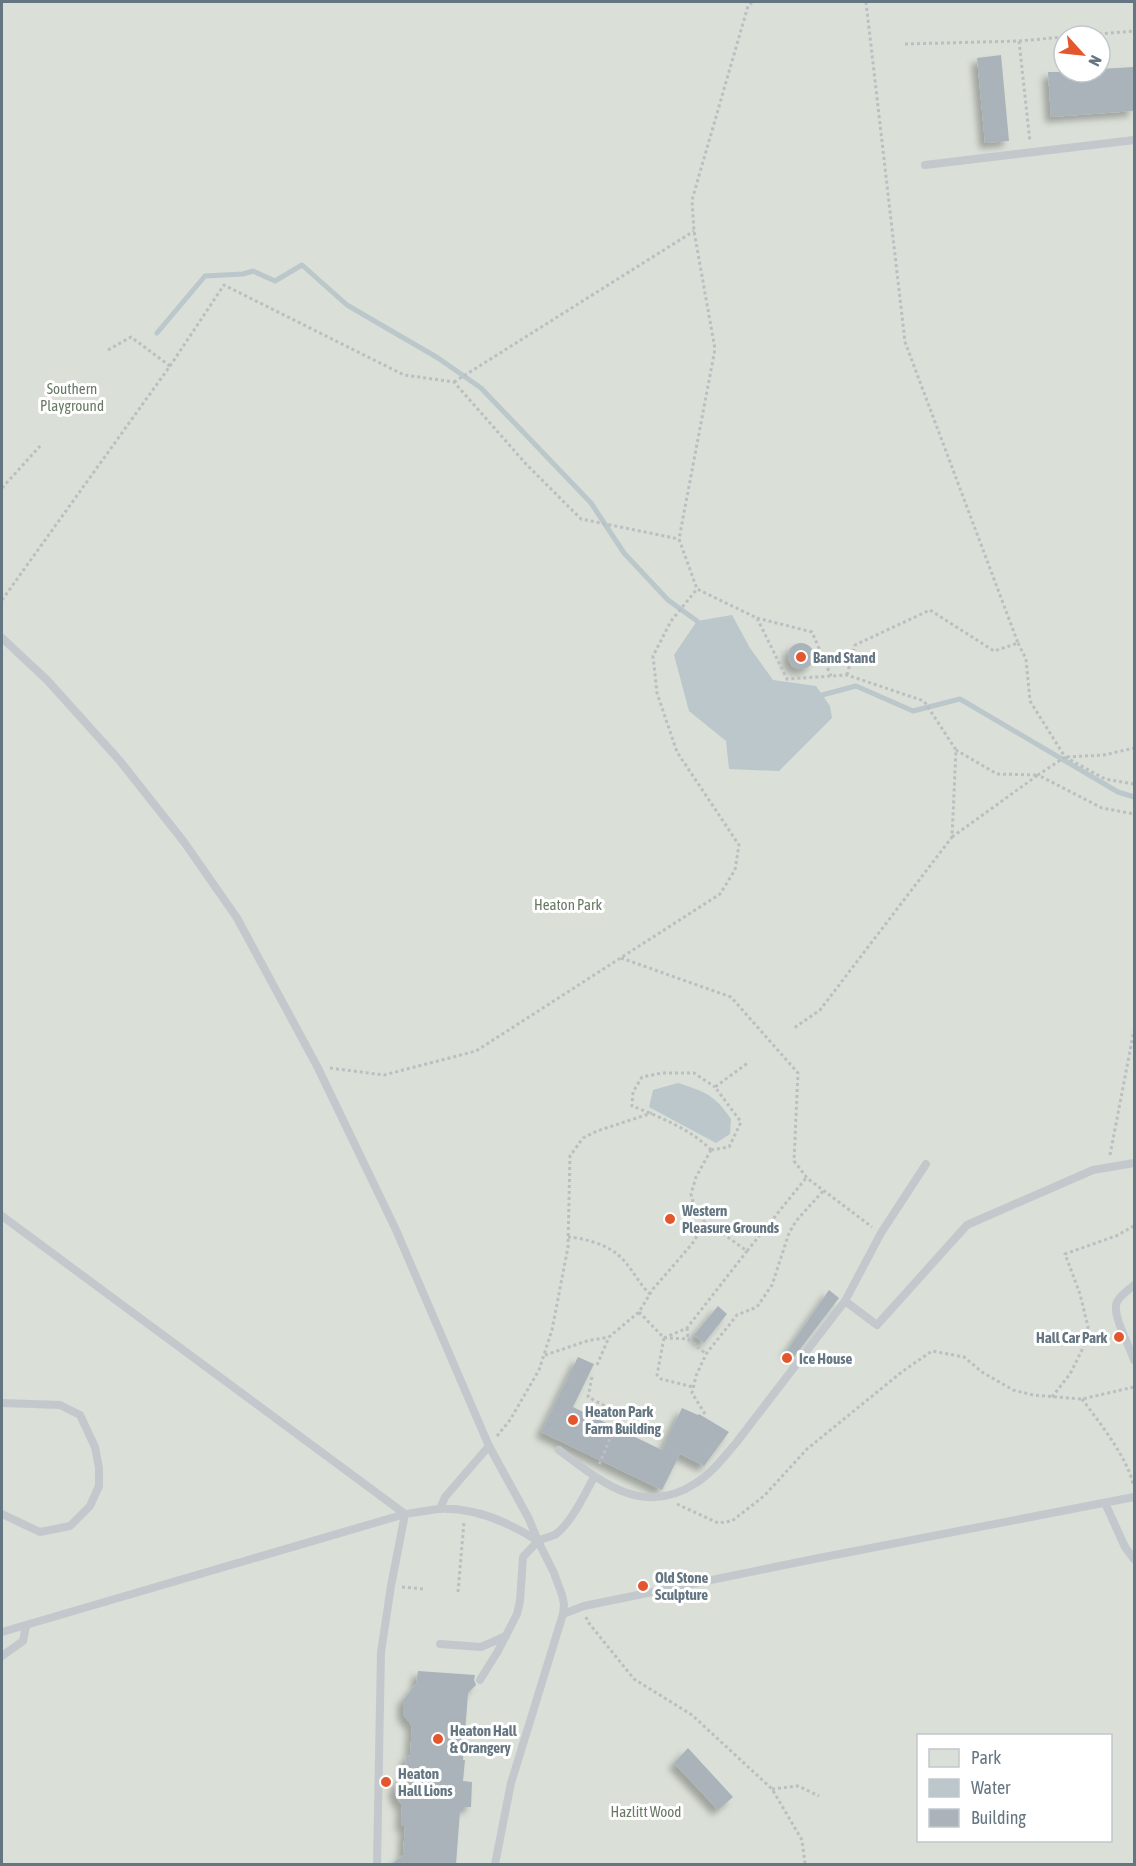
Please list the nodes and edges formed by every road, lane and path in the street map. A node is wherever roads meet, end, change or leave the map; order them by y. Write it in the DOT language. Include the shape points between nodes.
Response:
graph roads {
  1 [pos="752,2"];
  2 [pos="866,2"];
  3 [pos="747,4"];
  4 [pos="1134,31"];
  5 [pos="1112,33"];
  6 [pos="1052,38"];
  7 [pos="1019,41"];
  8 [pos="905,44"];
  9 [pos="1134,140"];
  10 [pos="1032,152"];
  11 [pos="926,165"];
  12 [pos="693,231"];
  13 [pos="108,350"];
  14 [pos="170,366"];
  15 [pos="454,382"];
  16 [pos="40,446"];
  17 [pos="2,488"];
  18 [pos="679,539"];
  19 [pos="697,589"];
  20 [pos="2,600"];
  21 [pos="757,618"];
  22 [pos="2,638"];
  23 [pos="1018,643"];
  24 [pos="847,675"];
  25 [pos="831,676"];
  26 [pos="1134,748"];
  27 [pos="956,750"];
  28 [pos="1064,757"];
  29 [pos="1038,775"];
  30 [pos="1134,784"];
  31 [pos="1134,814"];
  32 [pos="951,837"];
  33 [pos="621,958"];
  34 [pos="794,1028"];
  35 [pos="1134,1030"];
  36 [pos="748,1062"];
  37 [pos="317,1066"];
  38 [pos="715,1087"];
  39 [pos="652,1113"];
  40 [pos="711,1150"];
  41 [pos="1134,1163"];
  42 [pos="926,1164"];
  43 [pos="1107,1166"];
  44 [pos="807,1178"];
  45 [pos="824,1190"];
  46 [pos="2,1216"];
  47 [pos="705,1223"];
  48 [pos="1134,1226"];
  49 [pos="881,1233"];
  50 [pos="568,1237"];
  51 [pos="747,1251"];
  52 [pos="1134,1285"];
  53 [pos="651,1294"];
  54 [pos="845,1301"];
  55 [pos="639,1312"];
  56 [pos="687,1328"];
  57 [pos="609,1337"];
  58 [pos="664,1338"];
  59 [pos="688,1339"];
  60 [pos="706,1354"];
  61 [pos="543,1356"];
  62 [pos="1134,1360"];
  63 [pos="597,1365"];
  64 [pos="592,1377"];
  65 [pos="693,1387"];
  66 [pos="1134,1387"];
  67 [pos="1052,1396"];
  68 [pos="1082,1399"];
  69 [pos="2,1403"];
  70 [pos="705,1414"];
  71 [pos="489,1446"];
  72 [pos="559,1450"];
  73 [pos="1132,1472"];
  74 [pos="594,1477"];
  75 [pos="1134,1496"];
  76 [pos="663,1497"];
  77 [pos="1105,1503"];
  78 [pos="440,1509"];
  79 [pos="2,1514"];
  80 [pos="405,1514"];
  81 [pos="464,1524"];
  82 [pos="537,1540"];
  83 [pos="1134,1559"];
  84 [pos="412,1588"];
  85 [pos="424,1589"];
  86 [pos="458,1592"];
  87 [pos="584,1606"];
  88 [pos="563,1614"];
  89 [pos="26,1626"];
  90 [pos="2,1632"];
  91 [pos="507,1636"];
  92 [pos="440,1644"];
  93 [pos="2,1656"];
  94 [pos="480,1680"];
  95 [pos="772,1788"];
  96 [pos="819,1796"];
  97 [pos="377,1864"];
  98 [pos="495,1864"];
  99 [pos="805,1864"];
  1 -- 3 [label="path"];
  2 -- 23 [label="path" via="905,342"];
  3 -- 12 [label="path" via="692,200"];
  4 -- 5 [label="path"];
  6 -- 7 [label="path"];
  7 -- 8 [label="path"];
  7 -- 10 [label="path"];
  9 -- 10 [label="lane"];
  10 -- 11 [label="lane"];
  12 -- 15 [label="path"];
  12 -- 18 [label="path" via="715,349"];
  13 -- 14 [label="path" via="131,337"];
  14 -- 15 [label="path" via="224,285 404,375"];
  14 -- 20 [label="path"];
  15 -- 18 [label="path" via="580,519"];
  16 -- 17 [label="path"];
  18 -- 19 [label="path"];
  19 -- 21 [label="path"];
  19 -- 33 [label="path" via="671,621 653,656 657,693 677,752 739,845 735,870 720,894"];
  21 -- 25 [label="path" via="812,632"];
  21 -- 25 [label="path" via="787,679"];
  22 -- 37 [label="lane" via="47,680 120,761 184,842 237,918"];
  23 -- 24 [label="path" via="994,651 930,610 855,645"];
  23 -- 28 [label="path" via="1026,659 1030,701"];
  24 -- 25 [label="path"];
  24 -- 27 [label="path" via="924,701"];
  26 -- 28 [label="path" via="1104,755"];
  27 -- 29 [label="path" via="997,774"];
  27 -- 32 [label="path"];
  28 -- 29 [label="path"];
  28 -- 30 [label="path" via="1105,779"];
  29 -- 31 [label="path" via="1102,808"];
  29 -- 32 [label="path"];
  32 -- 34 [label="path" via="820,1010"];
  33 -- 37 [label="path" via="476,1052 384,1075"];
  33 -- 44 [label="path" via="731,997 798,1073 794,1161"];
  35 -- 43 [label="path"];
  36 -- 38 [label="path"];
  37 -- 71 [label="lane" via="396,1230"];
  38 -- 39 [label="path" via="694,1073 642,1077 633,1092 632,1106"];
  38 -- 40 [label="path" via="741,1122 729,1147"];
  39 -- 40 [label="path"];
  39 -- 50 [label="path" via="583,1138 570,1156"];
  40 -- 47 [label="path" via="691,1194"];
  41 -- 43 [label="lane"];
  42 -- 49 [label="lane"];
  43 -- 54 [label="lane" via="967,1225 877,1325"];
  44 -- 45 [label="path"];
  44 -- 51 [label="path"];
  45 -- 49 [label="path"];
  45 -- 60 [label="path" via="789,1233 772,1285 757,1307 737,1315"];
  46 -- 80 [label="lane"];
  47 -- 51 [label="path"];
  47 -- 53 [label="path"];
  48 -- 67 [label="path" via="1065,1254 1088,1327 1070,1374"];
  49 -- 54 [label="lane"];
  50 -- 53 [label="path" via="585,1238 617,1254"];
  50 -- 61 [label="path" via="559,1299"];
  51 -- 56 [label="path"];
  52 -- 62 [label="lane" via="1119,1298 1115,1308"];
  53 -- 55 [label="path"];
  54 -- 76 [label="lane" via="718,1464 698,1482"];
  55 -- 57 [label="path"];
  55 -- 58 [label="path"];
  56 -- 58 [label="path"];
  56 -- 59 [label="path"];
  57 -- 61 [label="path"];
  57 -- 63 [label="path"];
  58 -- 59 [label="path"];
  58 -- 65 [label="path" via="657,1375"];
  59 -- 60 [label="path"];
  60 -- 65 [label="path"];
  61 -- 71 [label="path" via="510,1420"];
  64 -- 74 [label="path" via="588,1397 620,1414"];
  65 -- 70 [label="path" via="692,1394"];
  66 -- 68 [label="path"];
  67 -- 68 [label="path"];
  67 -- 76 [label="path" via="1013,1390 964,1356 932,1351 807,1449 764,1496 732,1521 718,1523"];
  68 -- 73 [label="path"];
  69 -- 79 [label="lane" via="60,1405 80,1415 95,1447 99,1486 90,1506 70,1526 40,1532"];
  71 -- 78 [label="lane" via="445,1497"];
  71 -- 82 [label="lane"];
  72 -- 74 [label="lane"];
  73 -- 75 [label="path"];
  74 -- 76 [label="lane" via="630,1496"];
  74 -- 82 [label="lane" via="563,1527"];
  75 -- 77 [label="lane"];
  77 -- 83 [label="lane"];
  77 -- 87 [label="lane"];
  78 -- 80 [label="lane"];
  78 -- 82 [label="lane" via="493,1516"];
  80 -- 89 [label="lane"];
  80 -- 97 [label="lane" via="381,1652"];
  81 -- 86 [label="path"];
  82 -- 88 [label="lane" via="562,1594"];
  82 -- 91 [label="lane" via="523,1557 520,1601"];
  84 -- 85 [label="path"];
  87 -- 88 [label="lane"];
  87 -- 95 [label="path" via="588,1622 634,1679 692,1715"];
  88 -- 98 [label="lane" via="511,1783"];
  89 -- 90 [label="lane"];
  89 -- 93 [label="lane" via="23,1641"];
  91 -- 92 [label="lane" via="481,1647"];
  91 -- 94 [label="lane"];
  95 -- 96 [label="path" via="798,1786"];
  95 -- 99 [label="path" via="802,1840"];
}
